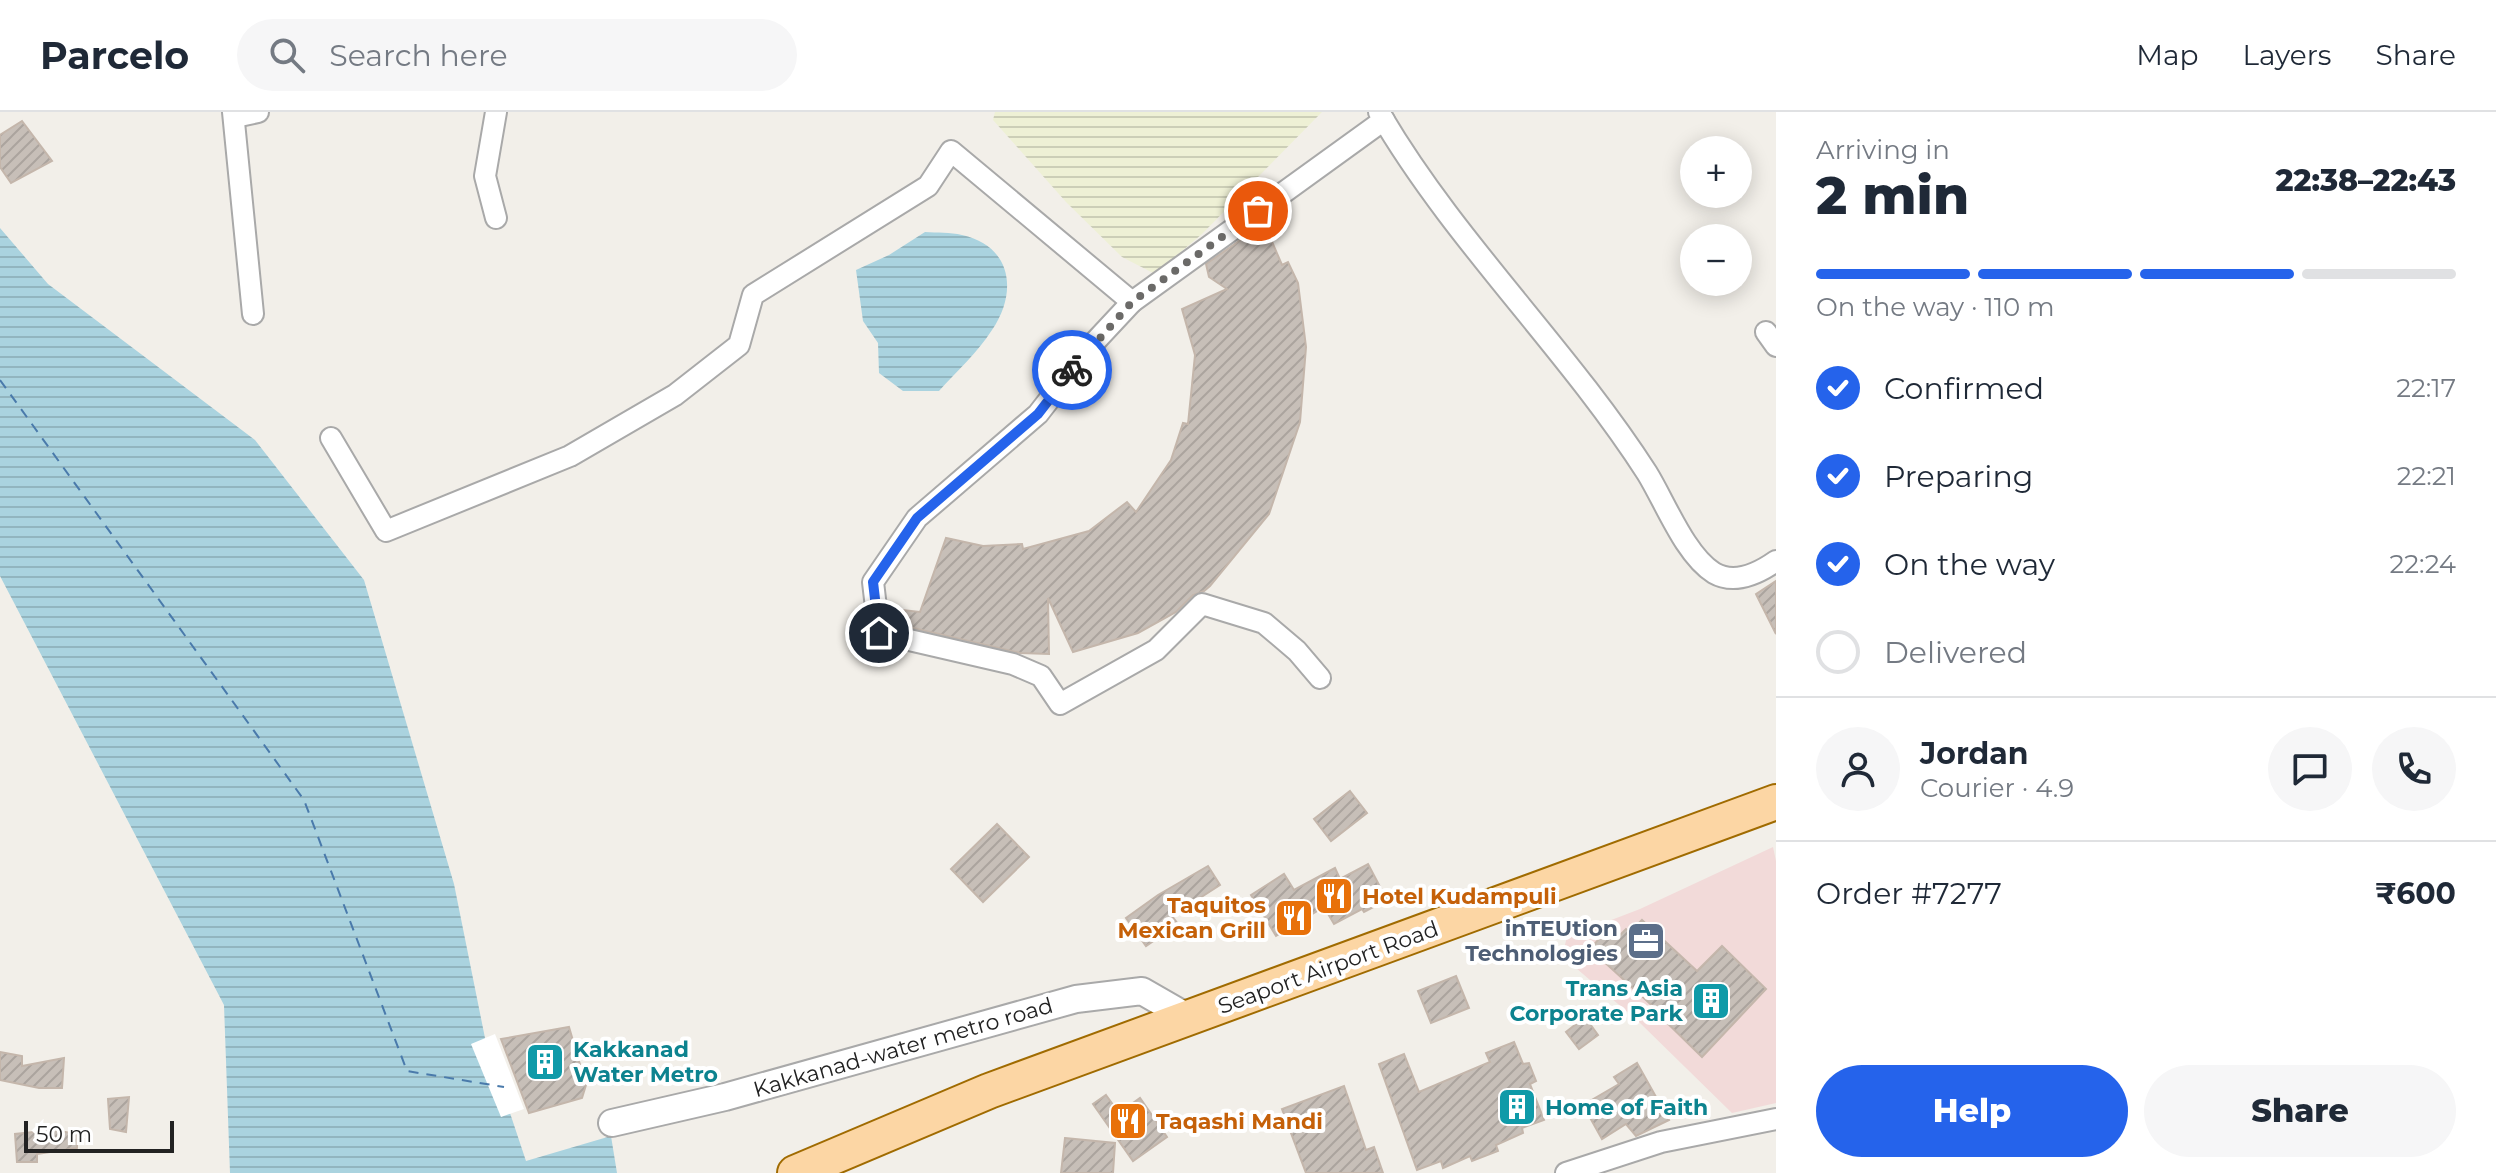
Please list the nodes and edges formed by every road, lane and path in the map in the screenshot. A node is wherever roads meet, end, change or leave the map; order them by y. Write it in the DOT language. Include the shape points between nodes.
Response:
graph roads {
  1 [pos="258,112"];
  2 [pos="496,112"];
  3 [pos="234,114"];
  4 [pos="1382,116"];
  5 [pos="496,218"];
  6 [pos="1132,302"];
  7 [pos="253,314"];
  8 [pos="331,438"];
  9 [pos="1776,561"];
  10 [pos="1320,678"];
  11 [pos="1776,802"];
  12 [pos="1189,1018"];
  13 [pos="1776,1119"];
  14 [pos="612,1123"];
  15 [pos="795,1173"];
  16 [pos="1566,1173"];
  1 -- 3 [label="street"];
  2 -- 5 [label="street" via="485,176"];
  3 -- 7 [label="street"];
  4 -- 6 [label="street"];
  4 -- 9 [label="street" via="1440,203 1597,401 1692,550 1716,574 1731,577 1746,578"];
  6 -- 8 [label="street" via="951,151 928,186 753,295 739,345 675,395 570,456 386,531"];
  6 -- 10 [label="street" via="1038,414 917,518 873,582 879,633 1013,664 1041,676 1060,704 1156,650 1202,604 1264,623"];
  11 -- 12 [label="main road, Seaport Airport Road"];
  12 -- 14 [label="street, Kakkanad-water metro road" via="1142,991 1076,999 725,1097"];
  12 -- 15 [label="main road, Seaport Airport Road" via="989,1091"];
  13 -- 16 [label="street" via="1661,1142"];
}
